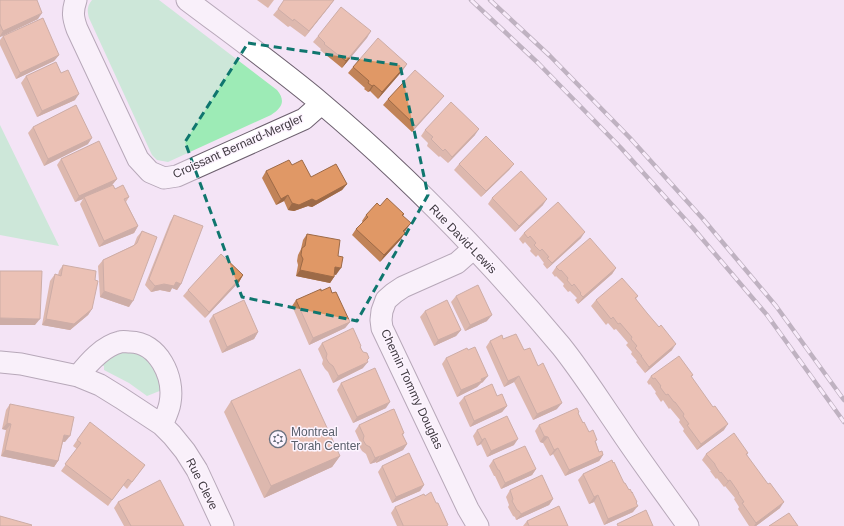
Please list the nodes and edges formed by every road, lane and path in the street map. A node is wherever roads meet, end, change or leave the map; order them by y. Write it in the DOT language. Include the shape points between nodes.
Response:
graph roads {
  1 [pos="76,0"];
  2 [pos="187,0"];
  3 [pos="321,104"];
  4 [pos="474,248"];
  5 [pos="0,362"];
  6 [pos="78,376"];
  7 [pos="162,426"];
  8 [pos="223,526"];
  9 [pos="478,526"];
  10 [pos="688,526"];
  1 -- 3 [label="street, Croissant Bernard-Mergler" via="73,18 138,159 150,172 164,178 177,176 304,118"];
  2 -- 3 [label="street, Rue David-Lewis"];
  3 -- 4 [label="street, Rue David-Lewis" via="392,166"];
  4 -- 9 [label="street, Chemin Tommy Douglas" via="457,263 403,286 386,300 381,320 382,328"];
  4 -- 10 [label="street, Rue David-Lewis" via="562,348"];
  5 -- 6 [label="street, Rue Cleve"];
  6 -- 7 [label="street, Rue Cleve" via="100,385"];
  6 -- 7 [label="street" via="88,363 107,347 121,342 136,342 150,348 160,359 171,389 170,403"];
  7 -- 8 [label="street, Rue Cleve" via="185,451 197,470"];
}
